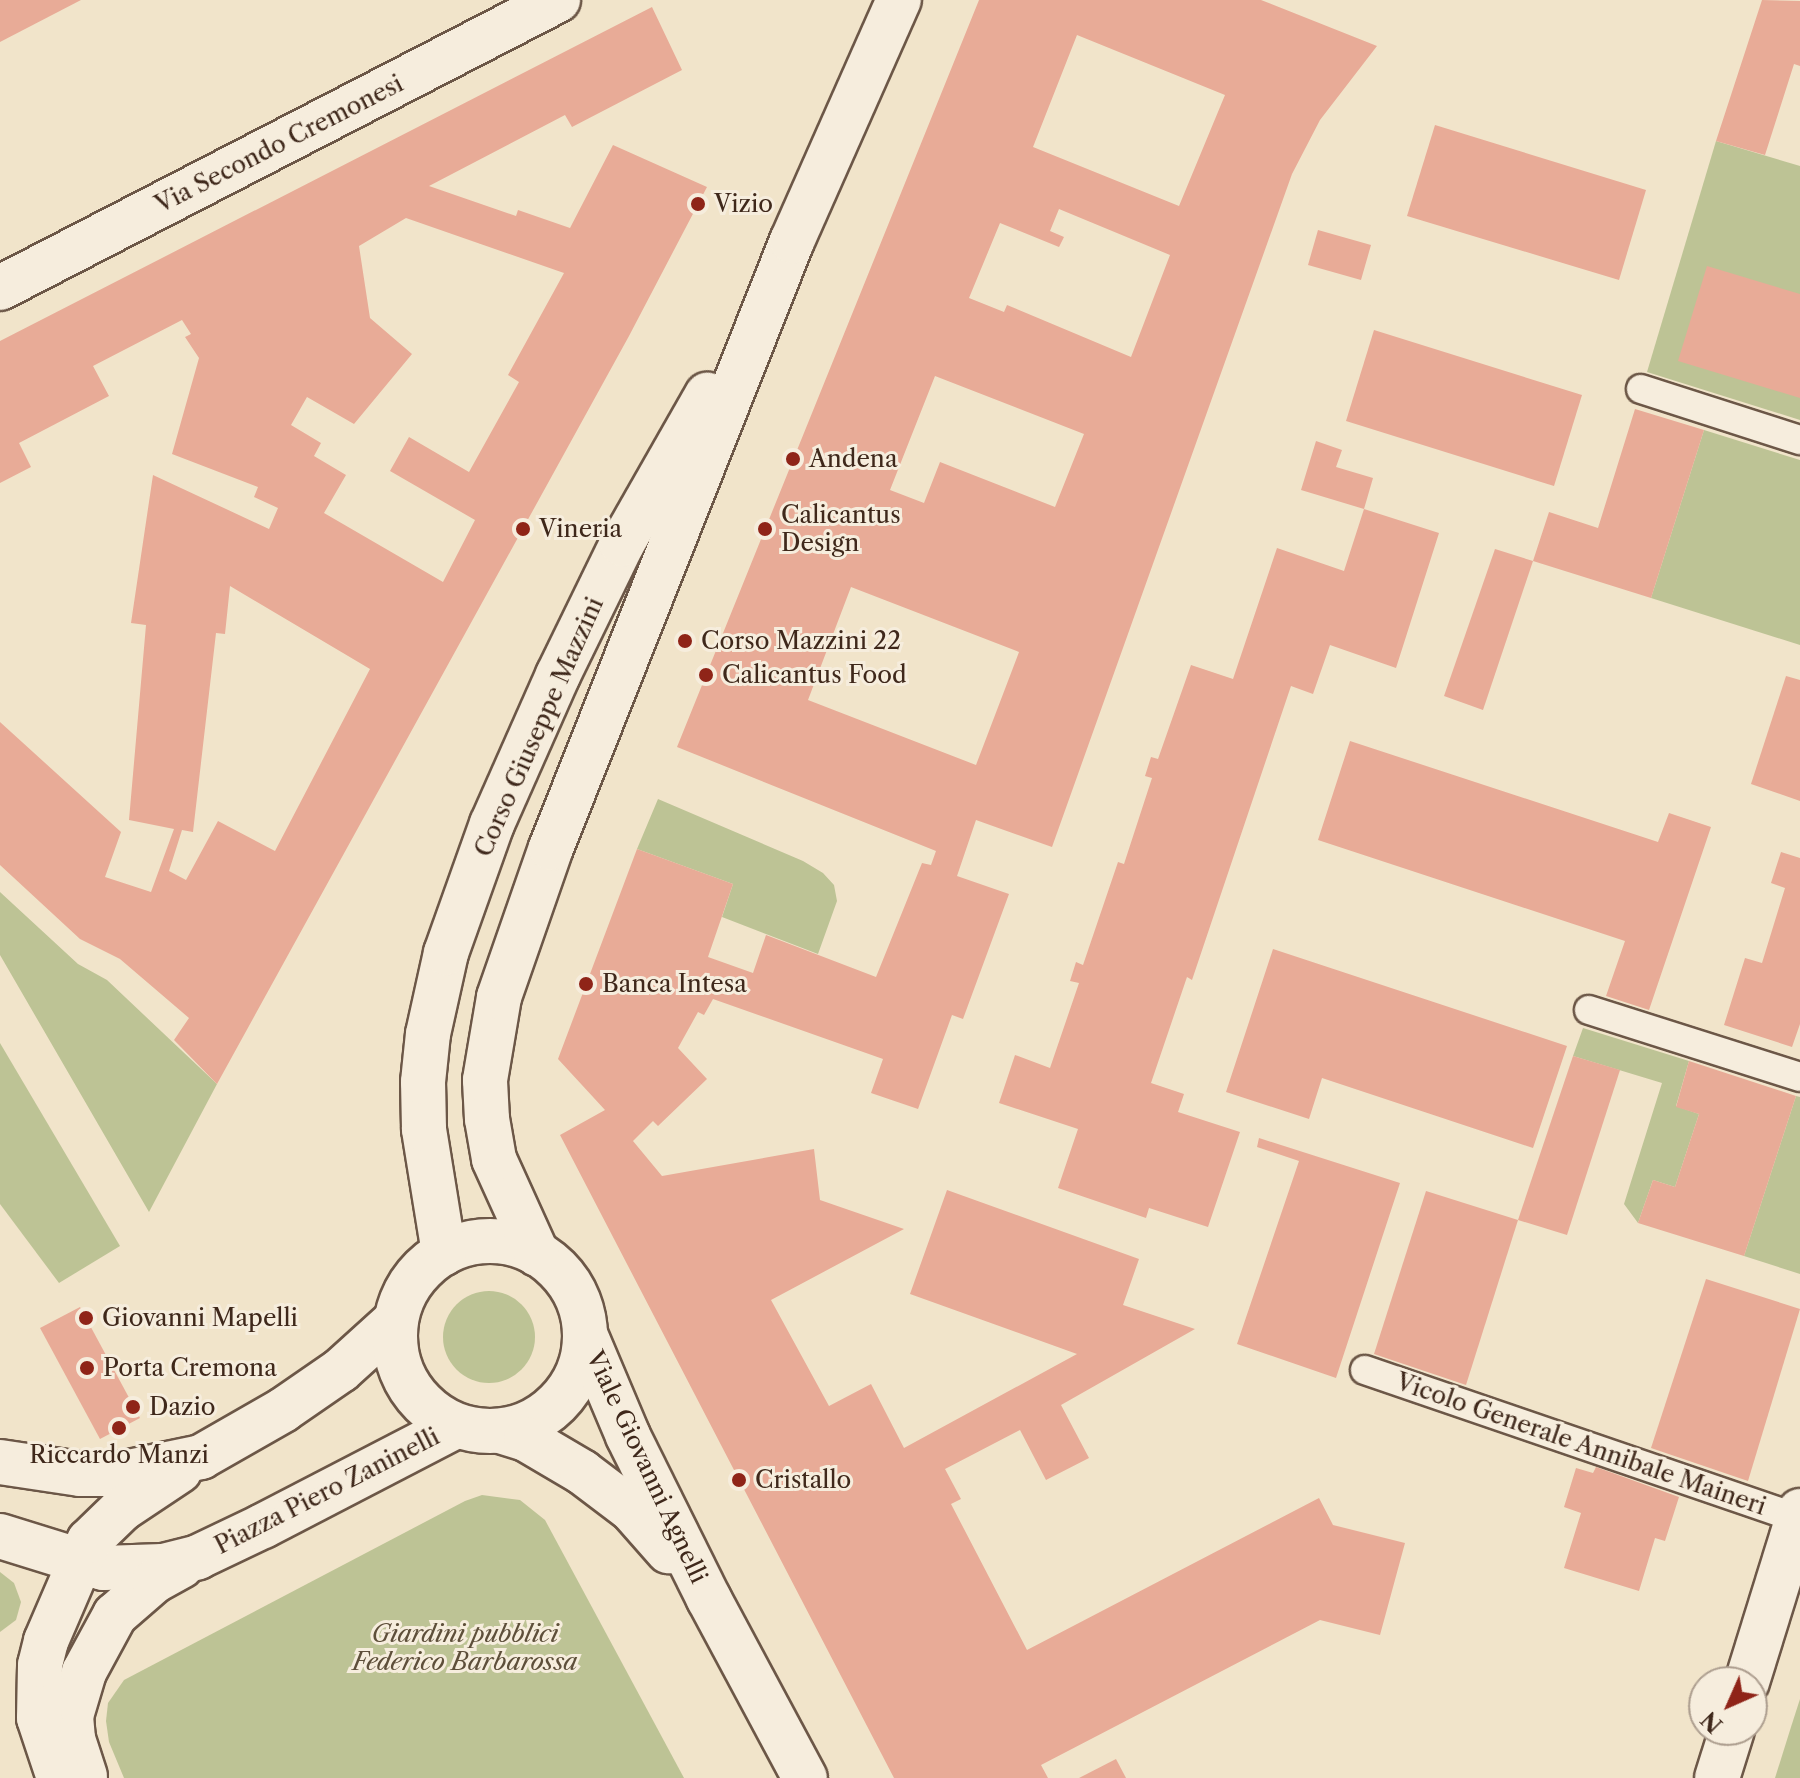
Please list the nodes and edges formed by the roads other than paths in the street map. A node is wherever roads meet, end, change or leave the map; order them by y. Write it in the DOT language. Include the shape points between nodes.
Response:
graph roads {
  1 [pos="558,0"];
  2 [pos="899,0"];
  3 [pos="792,241"];
  4 [pos="0,288"];
  5 [pos="1641,389"];
  6 [pos="1800,440"];
  7 [pos="1589,1010"];
  8 [pos="1800,1077"];
  9 [pos="444,1253"];
  10 [pos="537,1254"];
  11 [pos="395,1321"];
  12 [pos="585,1334"];
  13 [pos="1365,1370"];
  14 [pos="456,1426"];
  15 [pos="500,1431"];
  16 [pos="201,1457"];
  17 [pos="0,1462"];
  18 [pos="1799,1515"];
  19 [pos="0,1536"];
  20 [pos="198,1557"];
  21 [pos="79,1562"];
  22 [pos="709,1599"];
  23 [pos="1752,1666"];
  24 [pos="1727,1746"];
  25 [pos="59,1778"];
  26 [pos="86,1778"];
  27 [pos="805,1778"];
  28 [pos="1717,1778"];
  1 -- 4 [label="street, Via Secondo Cremonesi"];
  2 -- 3 [label="street, Corso Giuseppe Mazzini"];
  3 -- 9 [label="street, Corso Giuseppe Mazzini" via="622,544 558,675 492,824 446,953 423,1082 424,1129"];
  3 -- 10 [label="street, Corso Giuseppe Mazzini" via="551,848 499,997 485,1080 487,1119 494,1159"];
  5 -- 6 [label="lane"];
  7 -- 8 [label="lane"];
  9 -- 10 [label="street" via="491,1241"];
  9 -- 11 [label="street" via="412,1281"];
  10 -- 12 [label="street" via="571,1287"];
  11 -- 14 [label="street" via="407,1384 420,1401"];
  11 -- 16 [label="street" via="329,1378"];
  12 -- 15 [label="street" via="583,1357 562,1399 523,1426"];
  12 -- 22 [label="street, Viale Giovanni Agnelli" via="628,1436"];
  13 -- 18 [label="lane, Vicolo Generale Annibale Maineri"];
  14 -- 15 [label="street"];
  14 -- 20 [label="street, Piazza Piero Zaninelli"];
  15 -- 22 [label="street, Viale Giovanni Agnelli" via="526,1439 582,1472 632,1510"];
  16 -- 17 [label="street" via="119,1474"];
  16 -- 21 [label="street" via="122,1509 89,1541"];
  18 -- 23 [label="street"];
  19 -- 21 [label="street, Piazza Piero Zaninelli"];
  20 -- 21 [label="street, Piazza Piero Zaninelli" via="132,1569"];
  20 -- 26 [label="street, Piazza Piero Zaninelli" via="136,1595 98,1642 71,1716"];
  21 -- 25 [label="street" via="40,1665 39,1718"];
  22 -- 27 [label="street, Viale Giovanni Agnelli"];
  24 -- 28 [label="street"];
}
